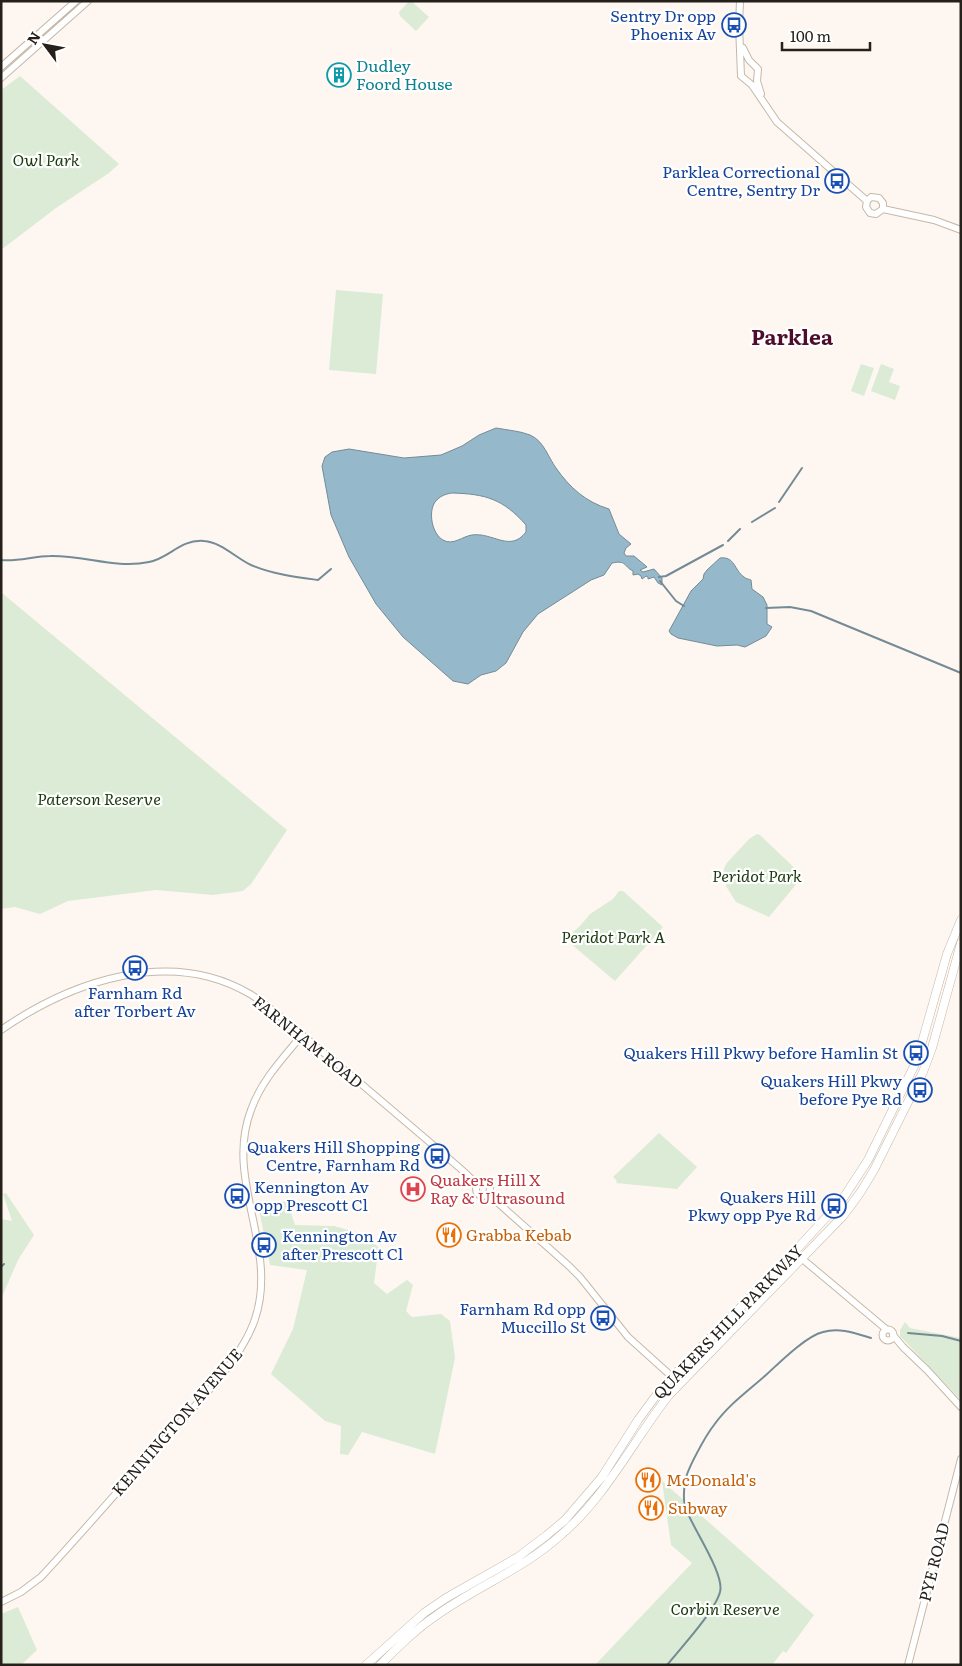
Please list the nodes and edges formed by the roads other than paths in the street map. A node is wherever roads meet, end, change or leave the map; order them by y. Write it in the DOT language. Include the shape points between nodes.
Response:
graph roads {
  1 [pos="76,1"];
  2 [pos="88,1"];
  3 [pos="740,1"];
  4 [pos="740,43"];
  5 [pos="752,64"];
  6 [pos="1,68"];
  7 [pos="741,70"];
  8 [pos="757,77"];
  9 [pos="1,78"];
  10 [pos="745,80"];
  11 [pos="763,102"];
  12 [pos="867,201"];
  13 [pos="883,209"];
  14 [pos="961,230"];
  15 [pos="961,920"];
  16 [pos="961,943"];
  17 [pos="1,1030"];
  18 [pos="302,1035"];
  19 [pos="476,1184"];
  20 [pos="488,1194"];
  21 [pos="794,1252"];
  22 [pos="801,1258"];
  23 [pos="884,1332"];
  24 [pos="891,1338"];
  25 [pos="671,1377"];
  26 [pos="679,1383"];
  27 [pos="961,1407"];
  28 [pos="961,1459"];
  29 [pos="1,1602"];
  30 [pos="366,1665"];
  31 [pos="380,1665"];
  32 [pos="908,1665"];
  1 -- 6 [label="street"];
  2 -- 9 [label="street"];
  3 -- 4 [label="street"];
  4 -- 5 [label="street"];
  4 -- 7 [label="street"];
  5 -- 7 [label="street" via="744,65"];
  5 -- 8 [label="street" via="758,69"];
  7 -- 10 [label="street"];
  8 -- 10 [label="street"];
  8 -- 11 [label="street"];
  10 -- 11 [label="street"];
  11 -- 12 [label="street" via="777,122"];
  12 -- 13 [label="street" via="879,198"];
  12 -- 13 [label="street" via="870,213 876,214"];
  13 -- 14 [label="street" via="934,220"];
  15 -- 21 [label="main road, QUAKERS HILL PARKWAY" via="946,954 918,1060 892,1114 855,1183"];
  16 -- 22 [label="main road, QUAKERS HILL PARKWAY" via="928,1059 886,1148 853,1202"];
  17 -- 18 [label="street, FARNHAM ROAD" via="38,1006 91,984 126,975 164,971 202,976 238,988"];
  18 -- 19 [label="street, FARNHAM ROAD"];
  18 -- 29 [label="street, KENNINGTON AVENUE" via="259,1092 245,1132 242,1164 262,1274 258,1309 244,1343 216,1381 41,1577 22,1592"];
  19 -- 20 [label="street" via="477,1194"];
  19 -- 20 [label="street" via="488,1183"];
  20 -- 25 [label="street" via="569,1266 614,1322"];
  21 -- 22 [label="street"];
  21 -- 25 [label="main road, QUAKERS HILL PARKWAY"];
  22 -- 23 [label="street"];
  22 -- 26 [label="main road, QUAKERS HILL PARKWAY"];
  23 -- 24 [label="street" via="884,1339"];
  23 -- 24 [label="street" via="892,1330"];
  24 -- 27 [label="street"];
  25 -- 26 [label="street"];
  25 -- 30 [label="main road, QUAKERS HILL PARKWAY" via="638,1420 602,1477 565,1520 518,1557 424,1613"];
  26 -- 31 [label="main road, QUAKERS HILL PARKWAY" via="580,1518 526,1562 437,1615"];
  28 -- 32 [label="street, PYE ROAD"];
}
